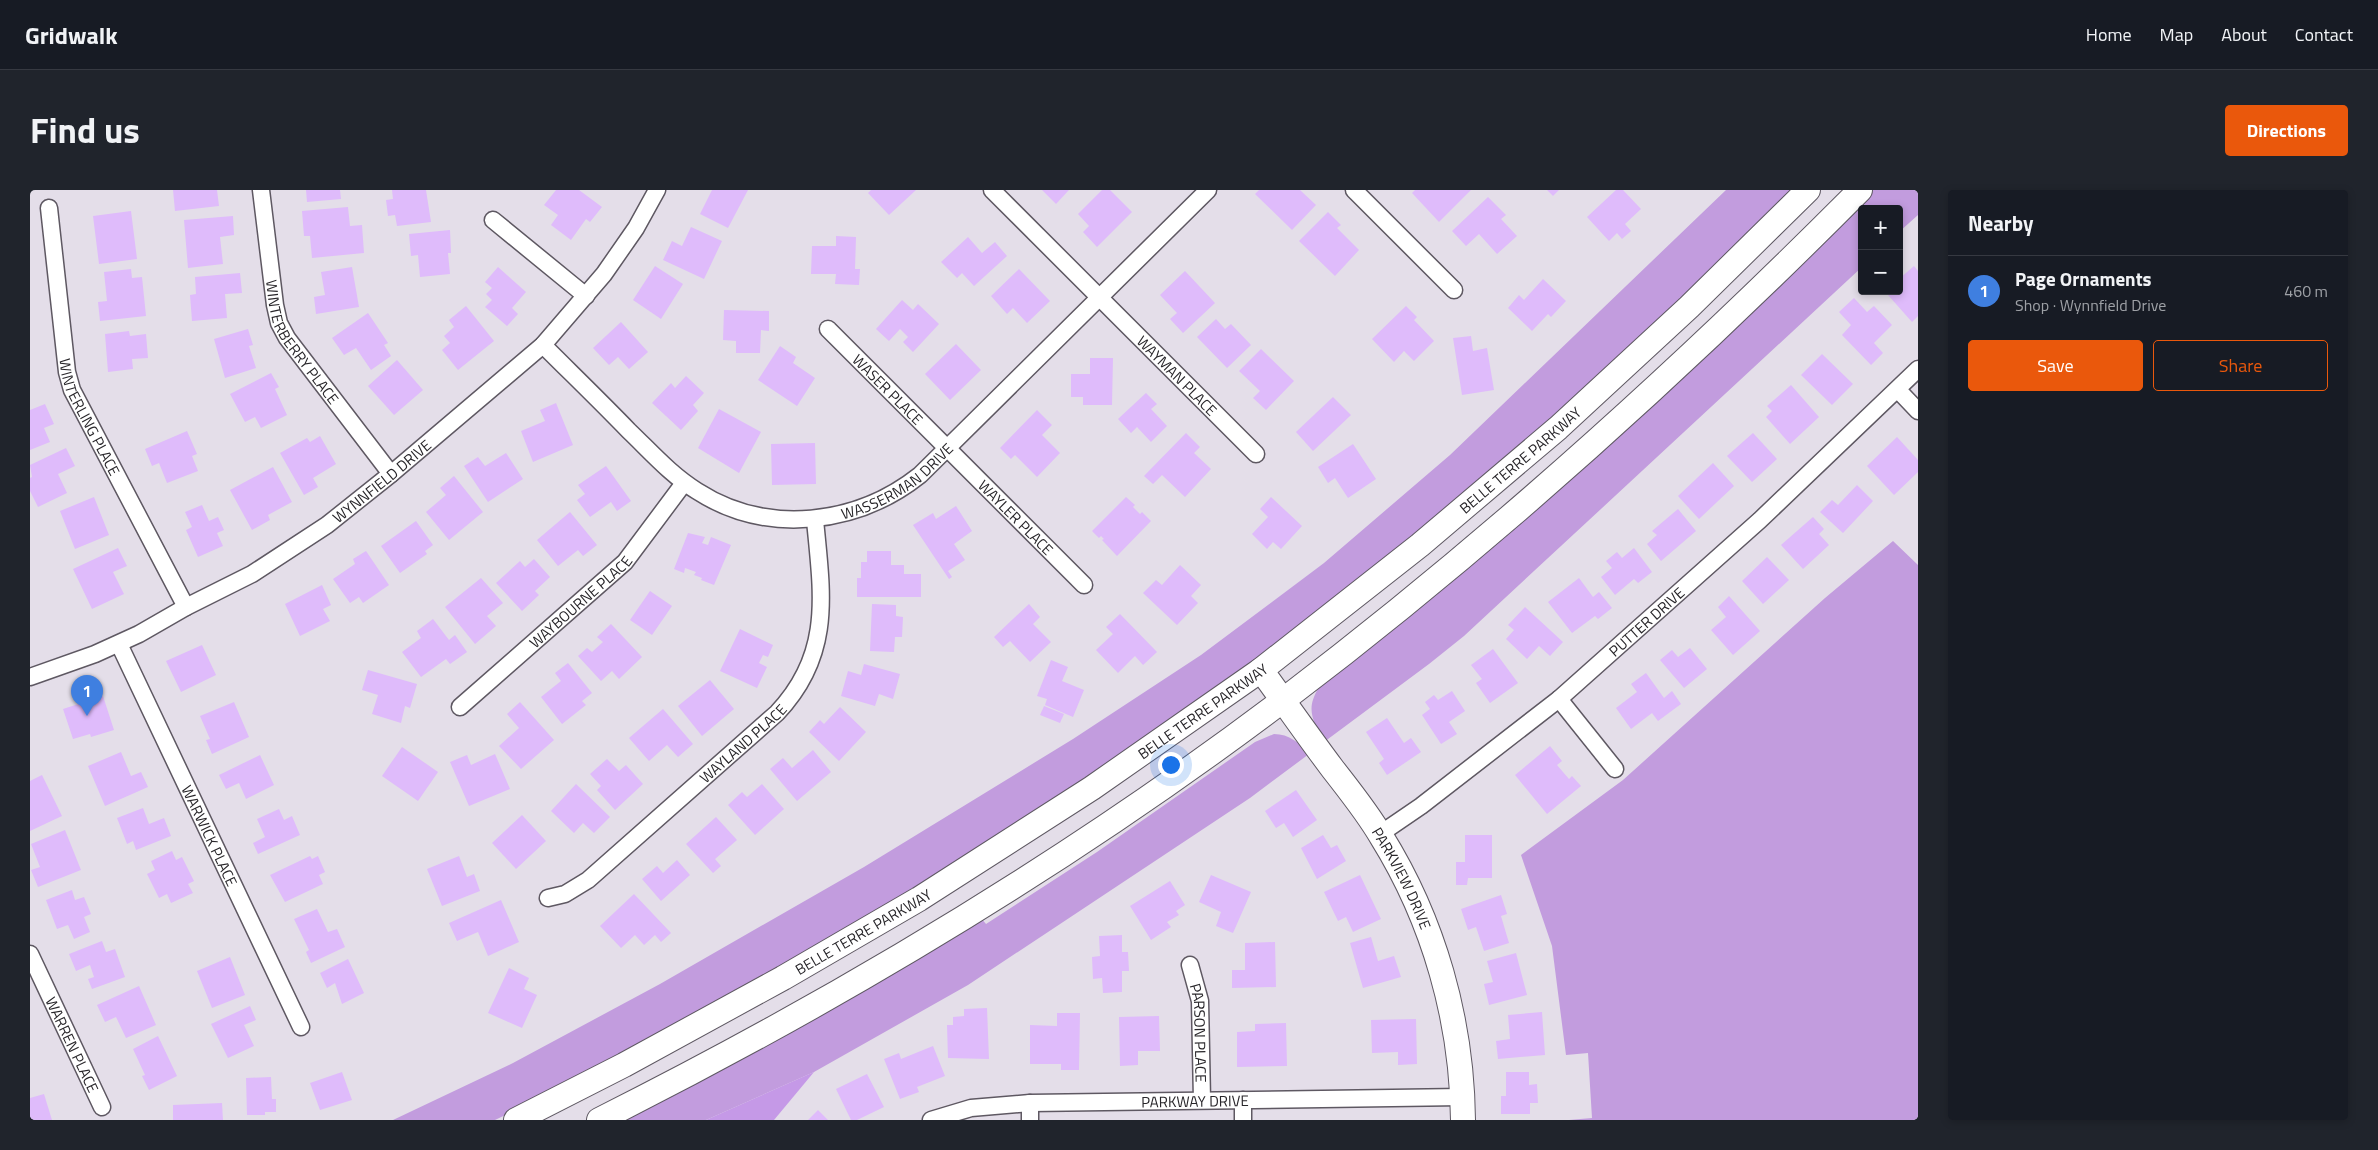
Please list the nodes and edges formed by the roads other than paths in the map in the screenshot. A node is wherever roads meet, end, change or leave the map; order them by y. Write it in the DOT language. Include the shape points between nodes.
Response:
graph roads {
  1 [pos="261,190"];
  2 [pos="657,190"];
  3 [pos="992,190"];
  4 [pos="1208,190"];
  5 [pos="1354,190"];
  6 [pos="1808,190"];
  7 [pos="1860,190"];
  8 [pos="49,208"];
  9 [pos="493,220"];
  10 [pos="1454,290"];
  11 [pos="586,296"];
  12 [pos="1100,298"];
  13 [pos="828,328"];
  14 [pos="543,345"];
  15 [pos="1918,369"];
  16 [pos="1898,390"];
  17 [pos="1918,410"];
  18 [pos="949,449"];
  19 [pos="1256,454"];
  20 [pos="391,474"];
  21 [pos="684,483"];
  22 [pos="815,520"];
  23 [pos="1084,585"];
  24 [pos="186,607"];
  25 [pos="119,644"];
  26 [pos="1261,670"];
  27 [pos="30,677"];
  28 [pos="1559,699"];
  29 [pos="1283,700"];
  30 [pos="460,707"];
  31 [pos="1615,769"];
  32 [pos="1380,834"];
  33 [pos="548,898"];
  34 [pos="30,954"];
  35 [pos="1190,965"];
  36 [pos="301,1027"];
  37 [pos="1202,1100"];
  38 [pos="1243,1100"];
  39 [pos="1030,1104"];
  40 [pos="102,1107"];
  41 [pos="1462,1109"];
  42 [pos="516,1120"];
  43 [pos="600,1120"];
  44 [pos="931,1120"];
  45 [pos="1030,1120"];
  46 [pos="1243,1120"];
  1 -- 20 [label="street, WINTERBERRY PLACE" via="274,305 279,323 287,338"];
  2 -- 11 [label="street, WYNNFIELD DRIVE" via="636,228"];
  3 -- 12 [label="street, WAYMAN PLACE"];
  4 -- 12 [label="street, WASSERMAN DRIVE"];
  5 -- 10 [label="street"];
  6 -- 26 [label="main road, BELLE TERRE PARKWAY" via="1690,307 1558,428 1405,557"];
  7 -- 29 [label="main road" via="1753,297 1588,451 1414,598"];
  8 -- 24 [label="street, WINTERLING PLACE" via="67,372 72,390"];
  9 -- 11 [label="street"];
  11 -- 14 [label="street, WYNNFIELD DRIVE"];
  12 -- 18 [label="street, WASSERMAN DRIVE"];
  12 -- 19 [label="street, WAYMAN PLACE"];
  13 -- 18 [label="street, WASER PLACE"];
  14 -- 20 [label="street, WYNNFIELD DRIVE"];
  14 -- 21 [label="street, WASSERMAN DRIVE"];
  15 -- 16 [label="street, PUTTER DRIVE"];
  16 -- 17 [label="street"];
  16 -- 28 [label="street, PUTTER DRIVE" via="1760,520"];
  18 -- 22 [label="street, WASSERMAN DRIVE" via="910,484 888,497 852,512"];
  18 -- 23 [label="street, WAYLER PLACE"];
  20 -- 24 [label="street, WYNNFIELD DRIVE" via="327,525 261,569"];
  21 -- 22 [label="street, WASSERMAN DRIVE" via="709,498 744,512 778,519"];
  21 -- 30 [label="street, WAYBOURNE PLACE" via="625,562"];
  22 -- 33 [label="street, WAYLAND PLACE" via="822,590 820,630 809,666 791,697 777,713 588,880 565,894"];
  24 -- 25 [label="street, WYNNFIELD DRIVE"];
  25 -- 27 [label="street, WYNNFIELD DRIVE"];
  25 -- 36 [label="street, WARWICK PLACE"];
  26 -- 29 [label="main road, PARKVIEW DRIVE"];
  26 -- 42 [label="main road, BELLE TERRE PARKWAY" via="1092,788 919,899 624,1066"];
  28 -- 31 [label="street"];
  28 -- 32 [label="street, PUTTER DRIVE"];
  29 -- 32 [label="main road, PARKVIEW DRIVE"];
  29 -- 43 [label="main road" via="1119,817 945,929 746,1044"];
  32 -- 41 [label="main road, PARKVIEW DRIVE" via="1405,879 1435,951 1455,1031"];
  34 -- 40 [label="street, WARREN PLACE"];
  35 -- 37 [label="street, PARSON PLACE" via="1200,1001"];
  37 -- 38 [label="street, PARKWAY DRIVE"];
  37 -- 39 [label="street, PARKWAY DRIVE"];
  38 -- 41 [label="street, PARKWAY DRIVE"];
  38 -- 46 [label="street"];
  39 -- 44 [label="street, PARKWAY DRIVE" via="971,1108"];
  39 -- 45 [label="street"];
}
